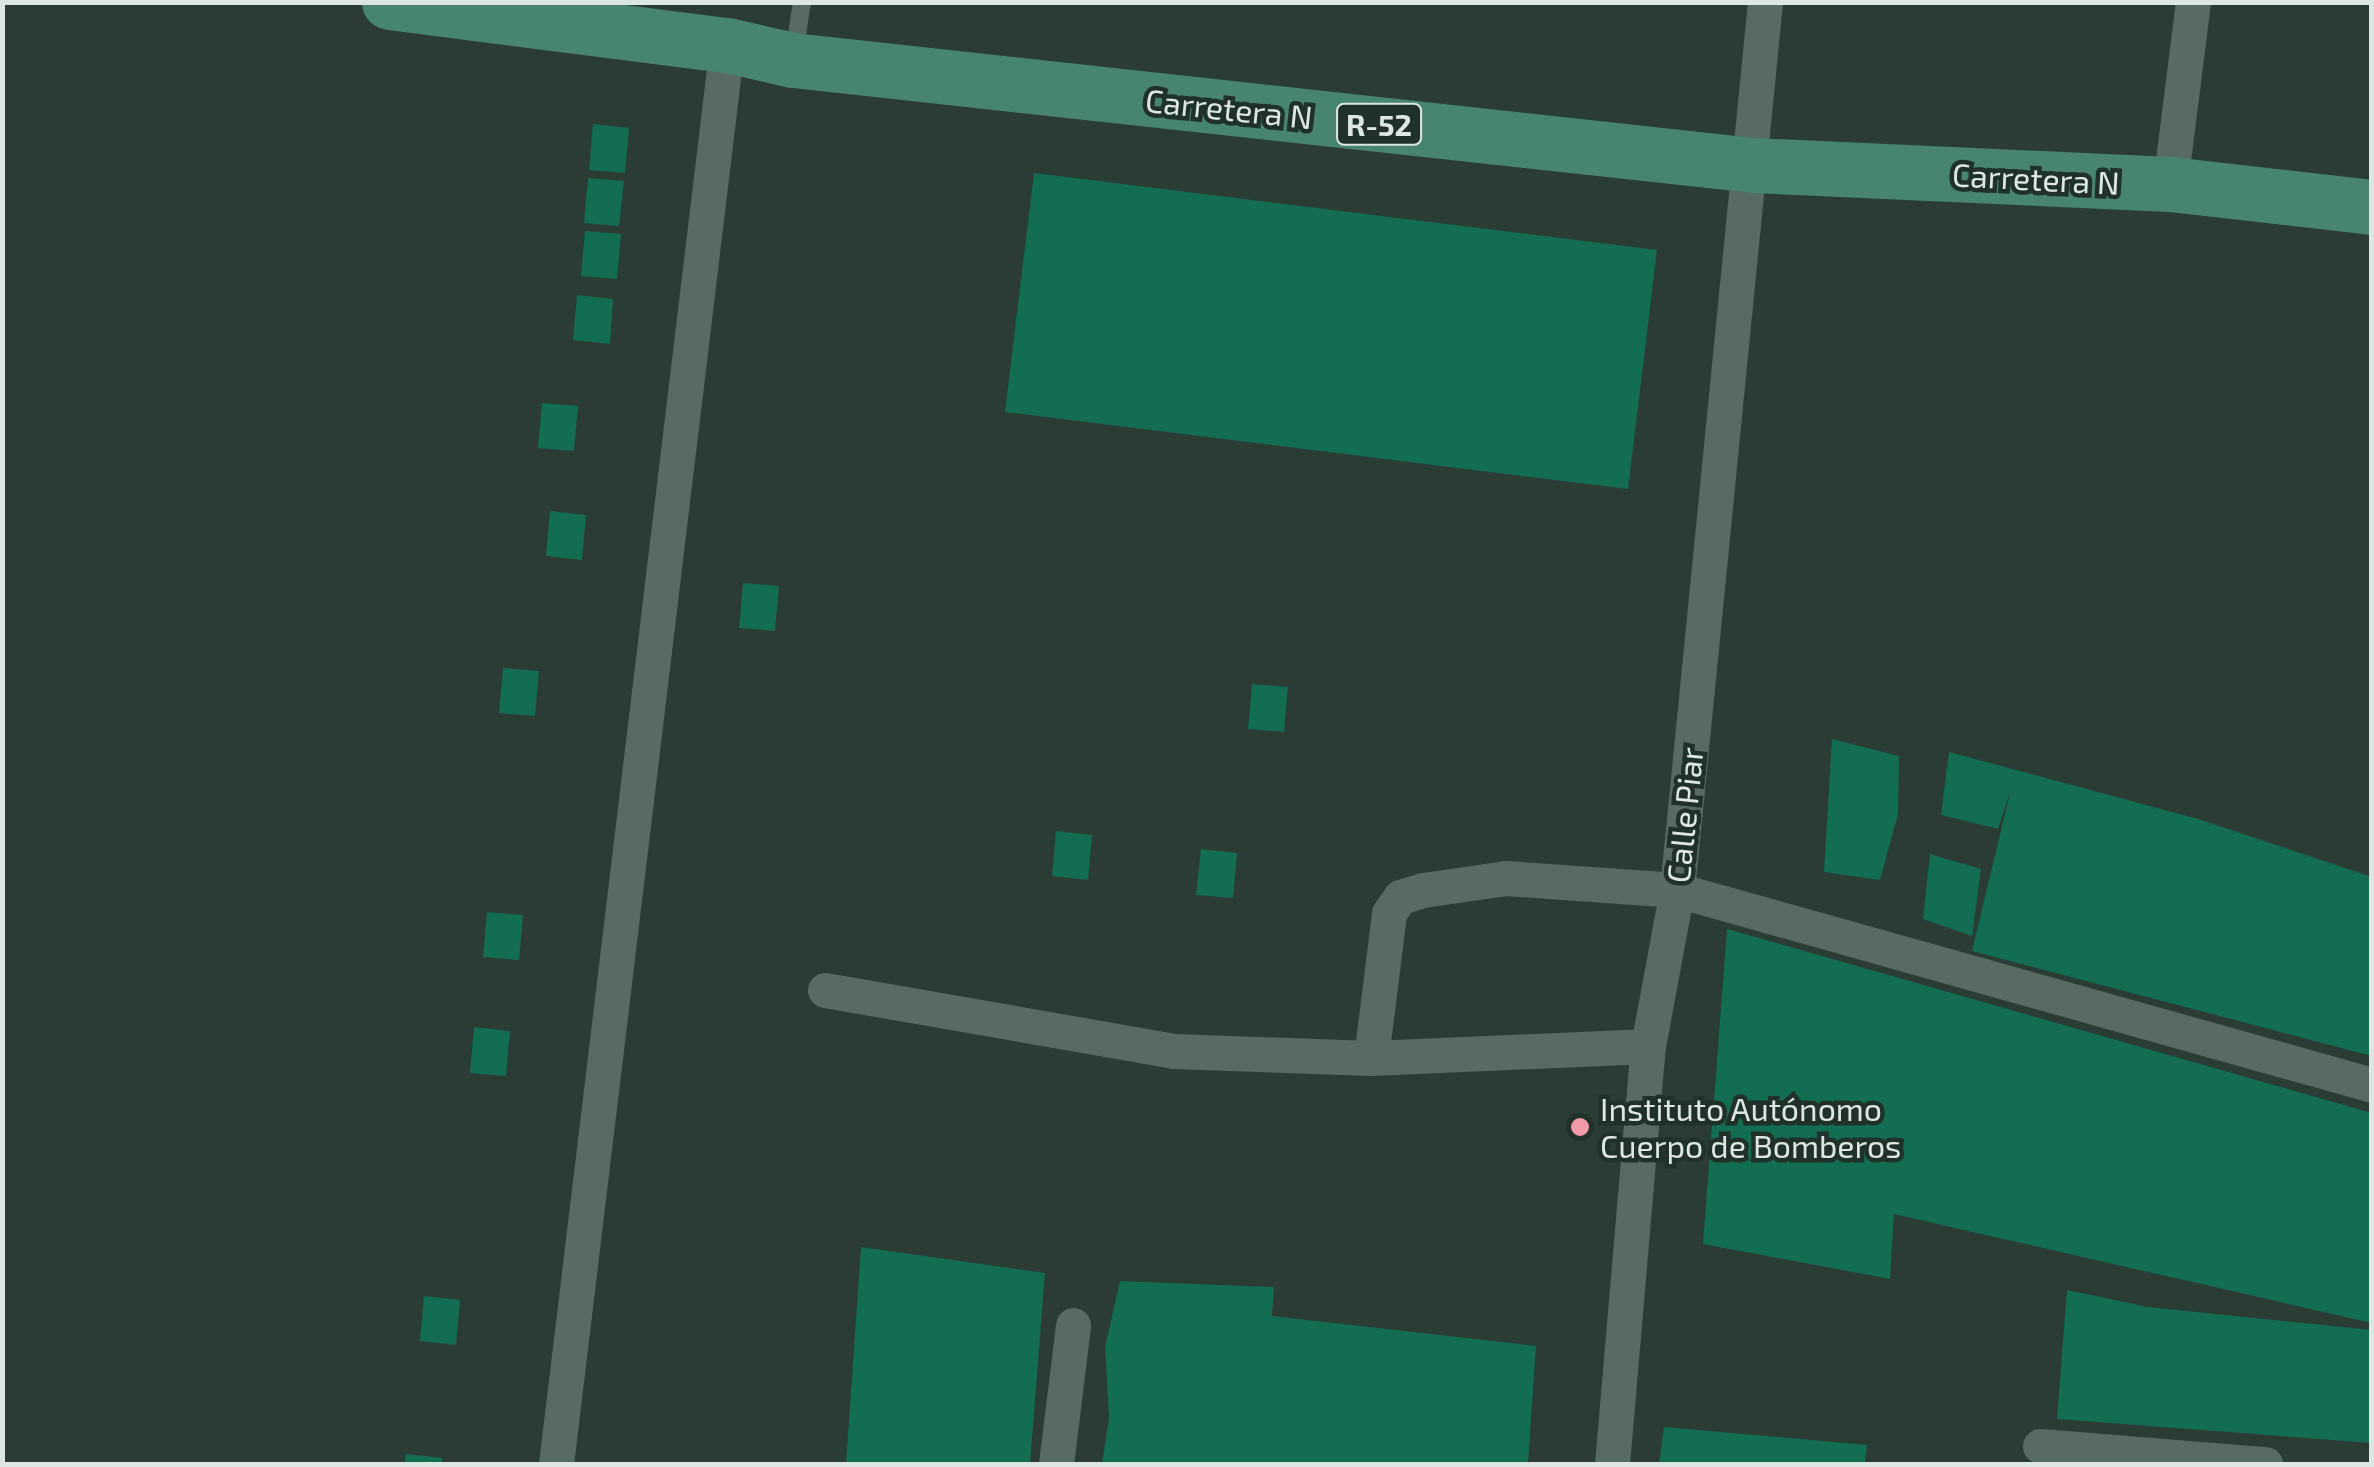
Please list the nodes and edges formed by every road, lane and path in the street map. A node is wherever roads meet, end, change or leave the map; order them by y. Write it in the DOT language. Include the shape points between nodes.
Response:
graph roads {
  1 [pos="390,2"];
  2 [pos="802,2"];
  3 [pos="1765,2"];
  4 [pos="2194,2"];
  5 [pos="727,45"];
  6 [pos="794,60"];
  7 [pos="1752,165"];
  8 [pos="2170,184"];
  9 [pos="2372,208"];
  10 [pos="1677,890"];
  11 [pos="825,990"];
  12 [pos="1648,1046"];
  13 [pos="1371,1058"];
  14 [pos="2372,1085"];
  15 [pos="1073,1325"];
  16 [pos="2040,1446"];
  17 [pos="556,1464"];
  18 [pos="1056,1464"];
  19 [pos="1612,1464"];
  20 [pos="2266,1464"];
  1 -- 5 [label="main road, Carretera N / R-52"];
  2 -- 6 [label="lane"];
  3 -- 7 [label="street, Calle Piar"];
  4 -- 8 [label="street"];
  5 -- 6 [label="main road, Carretera N / R-52"];
  5 -- 17 [label="street"];
  6 -- 7 [label="main road, Carretera N / R-52"];
  7 -- 8 [label="main road, Carretera N / R-52"];
  7 -- 10 [label="street, Calle Piar"];
  8 -- 9 [label="main road, Carretera N / R-52"];
  10 -- 12 [label="street, Calle Piar"];
  10 -- 13 [label="street" via="1506,878 1400,897 1389,913"];
  10 -- 14 [label="street"];
  11 -- 13 [label="street" via="1173,1051"];
  12 -- 13 [label="street"];
  12 -- 19 [label="street, Calle Piar"];
  15 -- 18 [label="street"];
  16 -- 20 [label="street"];
}
